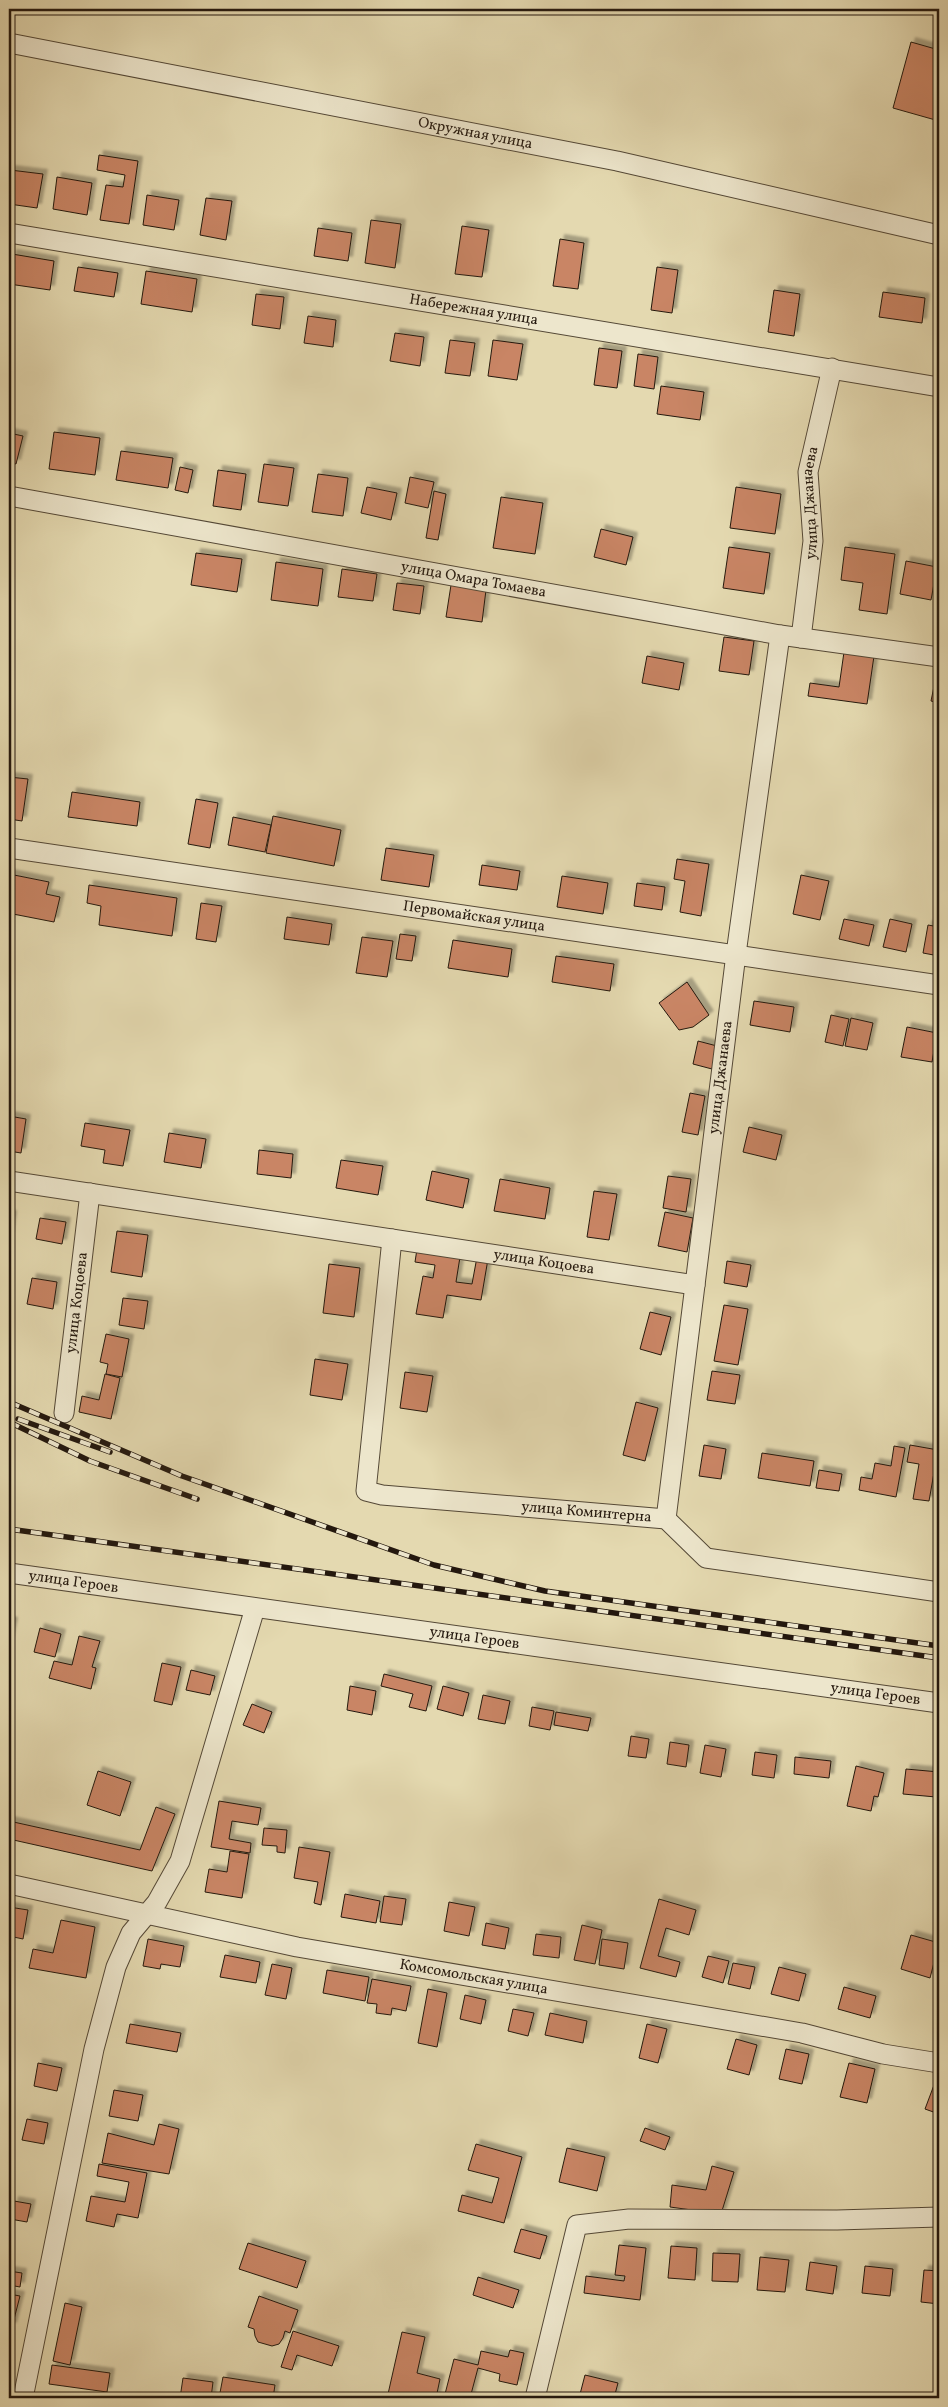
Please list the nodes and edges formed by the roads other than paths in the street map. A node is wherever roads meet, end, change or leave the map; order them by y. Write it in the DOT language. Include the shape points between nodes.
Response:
graph roads {
  1 [pos="9,43"];
  2 [pos="9,233"];
  3 [pos="939,235"];
  4 [pos="832,368"];
  5 [pos="939,387"];
  6 [pos="9,496"];
  7 [pos="780,635"];
  8 [pos="801,638"];
  9 [pos="939,657"];
  10 [pos="9,848"];
  11 [pos="736,954"];
  12 [pos="939,985"];
  13 [pos="9,1181"];
  14 [pos="90,1193"];
  15 [pos="392,1239"];
  16 [pos="695,1285"];
  17 [pos="64,1412"];
  18 [pos="666,1519"];
  19 [pos="9,1573"];
  20 [pos="939,1592"];
  21 [pos="255,1608"];
  22 [pos="939,1703"];
  23 [pos="9,1884"];
  24 [pos="145,1914"];
  25 [pos="939,2063"];
  26 [pos="939,2217"];
  27 [pos="23,2398"];
  28 [pos="535,2398"];
  1 -- 3 [label="street, Окружная улица" via="617,161"];
  2 -- 4 [label="street, Набережная улица"];
  4 -- 5 [label="street, Набережная улица"];
  4 -- 8 [label="street, улица Джанаева" via="808,472 813,541"];
  6 -- 7 [label="street, улица Омара Томаева"];
  7 -- 8 [label="street, улица Омара Томаева"];
  7 -- 11 [label="street, улица Джанаева"];
  8 -- 9 [label="street, улица Омара Томаева"];
  10 -- 11 [label="street, Первомайская улица"];
  11 -- 12 [label="street, Первомайская улица"];
  11 -- 16 [label="street, улица Джанаева"];
  13 -- 14 [label="street, улица Коцоева"];
  14 -- 15 [label="street, улица Коцоева"];
  14 -- 17 [label="street, улица Коцоева"];
  15 -- 16 [label="street, улица Коцоева"];
  15 -- 18 [label="street, улица Коминтерна" via="366,1491"];
  16 -- 18 [label="street, улица Джанаева"];
  18 -- 20 [label="street, улица Коминтерна" via="706,1558"];
  19 -- 21 [label="street, улица Героев"];
  21 -- 22 [label="street, улица Героев"];
  21 -- 24 [label="street" via="180,1861 169,1883"];
  23 -- 24 [label="street, Комсомольская улица"];
  24 -- 25 [label="street, Комсомольская улица" via="297,1948 802,2033 883,2054"];
  24 -- 27 [label="street" via="131,1933 116,1967 94,2049"];
  26 -- 28 [label="street" via="629,2220 577,2225"];
}
